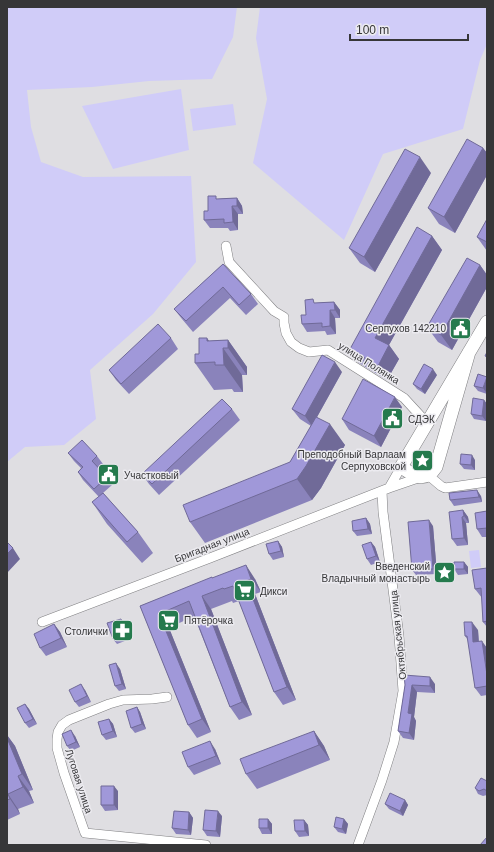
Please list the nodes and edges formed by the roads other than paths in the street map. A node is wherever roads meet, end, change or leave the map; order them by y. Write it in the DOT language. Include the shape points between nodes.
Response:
graph roads {
  1 [pos="226,246"];
  2 [pos="487,322"];
  3 [pos="469,352"];
  4 [pos="427,423"];
  5 [pos="400,467"];
  6 [pos="425,476"];
  7 [pos="487,482"];
  8 [pos="385,489"];
  9 [pos="42,622"];
  10 [pos="167,697"];
  11 [pos="206,845"];
  12 [pos="358,845"];
  1 -- 4 [label="street, улица Полянка" via="229,262 274,311 284,317 286,333 291,342 309,352 328,350 404,398"];
  2 -- 3 [label="street"];
  3 -- 4 [label="street"];
  3 -- 6 [label="street" via="436,467"];
  4 -- 5 [label="street"];
  5 -- 6 [label="street" via="414,475"];
  5 -- 8 [label="street"];
  6 -- 7 [label="street" via="445,488"];
  6 -- 8 [label="street, Бригадная улица"];
  8 -- 9 [label="street, Бригадная улица"];
  8 -- 12 [label="street, Октябрьская улица" via="383,512 400,636 403,691 394,742"];
  10 -- 11 [label="street, Луговая улица" via="123,700 69,720 58,732 57,748 85,833"];
}
